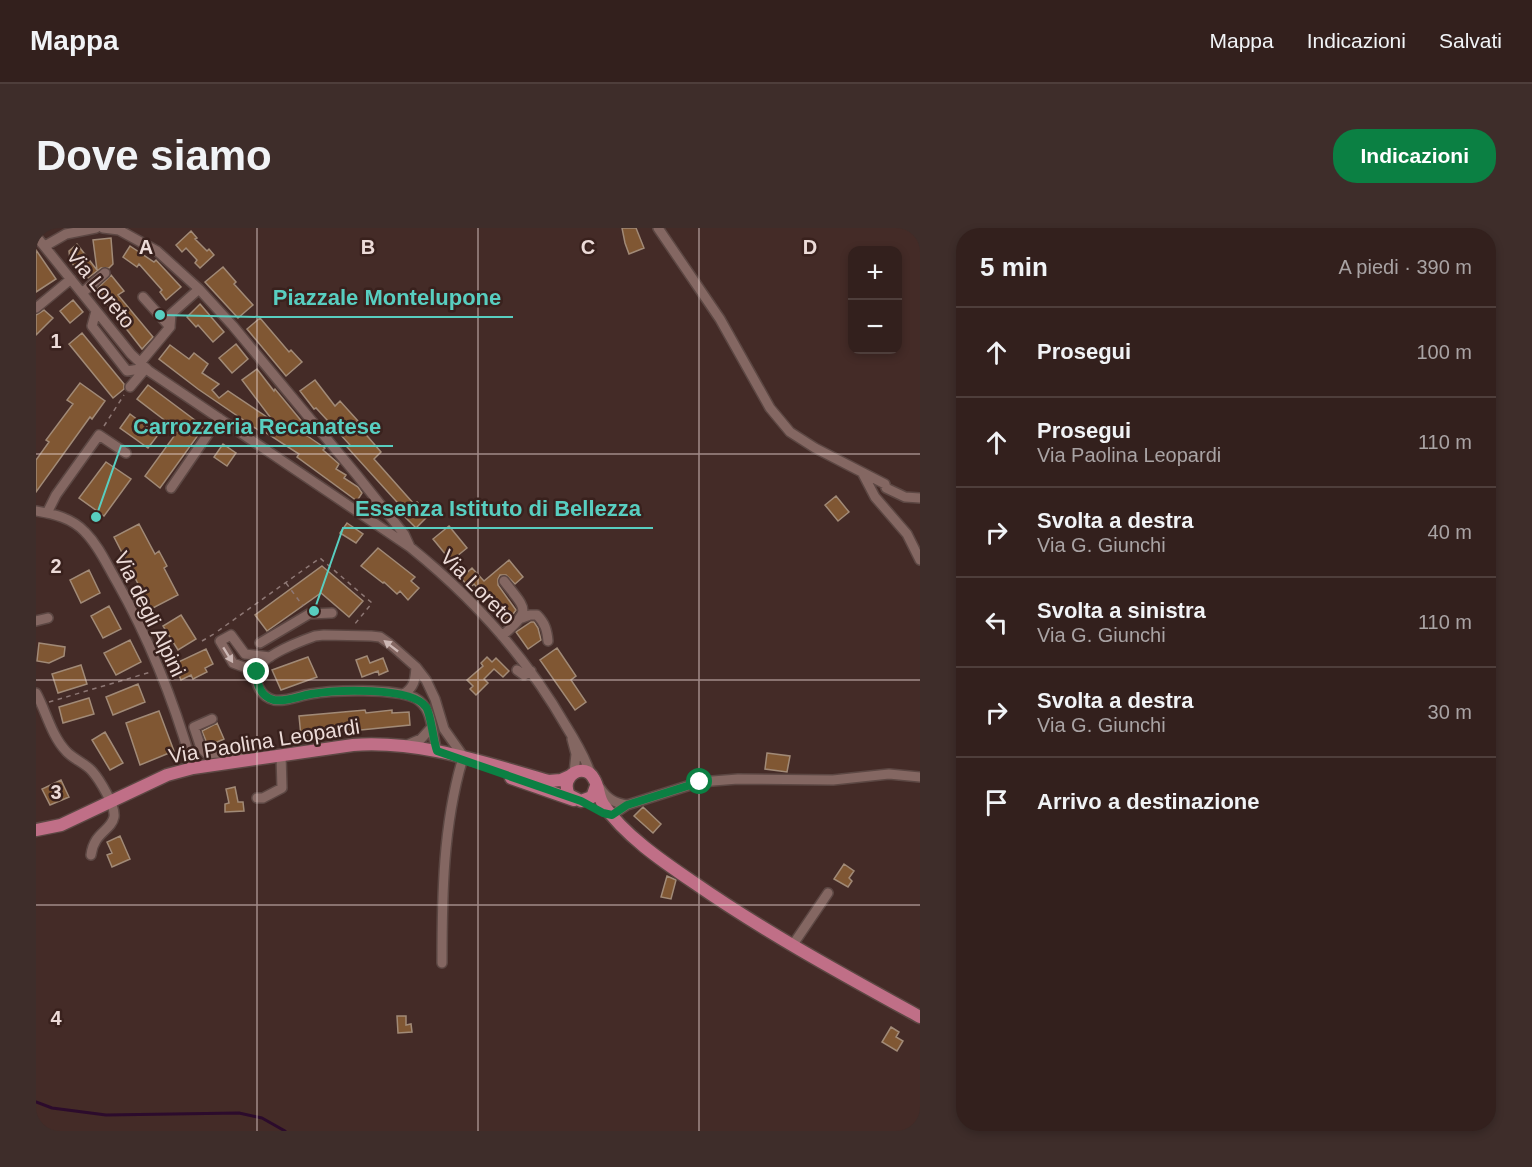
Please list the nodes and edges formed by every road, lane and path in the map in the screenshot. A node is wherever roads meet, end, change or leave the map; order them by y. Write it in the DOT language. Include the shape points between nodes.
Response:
graph roads {
  1 [pos="96,228"];
  2 [pos="103,228"];
  3 [pos="658,228"];
  4 [pos="36,236"];
  5 [pos="45,246"];
  6 [pos="105,273"];
  7 [pos="71,279"];
  8 [pos="199,289"];
  9 [pos="82,293"];
  10 [pos="143,297"];
  11 [pos="117,303"];
  12 [pos="36,308"];
  13 [pos="99,314"];
  14 [pos="170,327"];
  15 [pos="143,365"];
  16 [pos="130,387"];
  17 [pos="219,418"];
  18 [pos="99,435"];
  19 [pos="126,453"];
  20 [pos="863,474"];
  21 [pos="171,488"];
  22 [pos="920,498"];
  23 [pos="379,503"];
  24 [pos="36,511"];
  25 [pos="47,513"];
  26 [pos="374,523"];
  27 [pos="410,547"];
  28 [pos="920,560"];
  29 [pos="504,581"];
  30 [pos="286,583"];
  31 [pos="332,613"];
  32 [pos="309,614"];
  33 [pos="48,618"];
  34 [pos="522,618"];
  35 [pos="358,620"];
  36 [pos="36,621"];
  37 [pos="502,636"];
  38 [pos="202,641"];
  39 [pos="548,641"];
  40 [pos="260,643"];
  41 [pos="270,657"];
  42 [pos="416,667"];
  43 [pos="161,669"];
  44 [pos="517,670"];
  45 [pos="531,671"];
  46 [pos="257,672"];
  47 [pos="36,693"];
  48 [pos="404,694"];
  49 [pos="43,704"];
  50 [pos="212,719"];
  51 [pos="431,728"];
  52 [pos="444,729"];
  53 [pos="571,734"];
  54 [pos="407,745"];
  55 [pos="437,751"];
  56 [pos="281,755"];
  57 [pos="463,759"];
  58 [pos="249,760"];
  59 [pos="193,768"];
  60 [pos="572,774"];
  61 [pos="920,777"];
  62 [pos="595,781"];
  63 [pos="257,798"];
  64 [pos="578,800"];
  65 [pos="111,801"];
  66 [pos="627,805"];
  67 [pos="612,815"];
  68 [pos="36,830"];
  69 [pos="91,855"];
  70 [pos="828,893"];
  71 [pos="792,946"];
  72 [pos="442,963"];
  73 [pos="920,1017"];
  1 -- 5 [label="street" via="66,234"];
  2 -- 8 [label="street" via="119,230 157,251"];
  3 -- 20 [label="street" via="720,319 770,408 790,432"];
  4 -- 5 [label="street, Via Loreto"];
  5 -- 7 [label="street, Via Loreto"];
  6 -- 9 [label="street"];
  7 -- 9 [label="street, Via Loreto"];
  7 -- 12 [label="street"];
  8 -- 14 [label="street" via="171,314"];
  8 -- 23 [label="street"];
  9 -- 13 [label="street, Via Loreto"];
  10 -- 14 [label="street"];
  11 -- 13 [label="path"];
  13 -- 15 [label="street, Via Loreto"];
  13 -- 15 [label="street" via="92,326 127,371"];
  14 -- 15 [label="street"];
  15 -- 16 [label="street"];
  15 -- 17 [label="street, Via Loreto"];
  16 -- 18 [label="path"];
  17 -- 21 [label="street"];
  17 -- 26 [label="street, Via Loreto"];
  18 -- 19 [label="street"];
  18 -- 25 [label="street"];
  20 -- 22 [label="street" via="885,484 893,493"];
  20 -- 28 [label="street" via="875,497 907,534"];
  23 -- 26 [label="street"];
  23 -- 27 [label="street"];
  24 -- 25 [label="street, Via degli Alpini"];
  25 -- 43 [label="street, Via degli Alpini" via="77,525 100,552"];
  26 -- 27 [label="street, Via Loreto"];
  27 -- 37 [label="street, Via Loreto" via="473,602"];
  29 -- 34 [label="street" via="523,606"];
  30 -- 32 [label="path"];
  30 -- 35 [label="path" via="320,558 372,603"];
  30 -- 38 [label="path"];
  31 -- 32 [label="street"];
  32 -- 40 [label="street"];
  33 -- 36 [label="street"];
  34 -- 37 [label="street"];
  34 -- 39 [label="street" via="537,615 547,630"];
  37 -- 45 [label="street, Via Loreto"];
  42 -- 41 [label="street, one-way" via="380,637 371,636 324,634"];
  41 -- 46 [label="street"];
  41 -- 46 [label="street, one-way" via="245,654 231,635 220,641 233,663"];
  42 -- 48 [label="street" via="412,688"];
  42 -- 52 [label="street" via="435,699"];
  43 -- 49 [label="path"];
  43 -- 59 [label="street, Via degli Alpini"];
  44 -- 45 [label="street" via="524,675"];
  45 -- 53 [label="street, Via Loreto"];
  46 -- 48 [label="street" via="259,687 273,700 335,691"];
  47 -- 49 [label="street"];
  48 -- 51 [label="street" via="425,705"];
  49 -- 65 [label="street" via="59,742 67,753 92,770"];
  50 -- 58 [label="street" via="194,727 201,748 207,754 235,753"];
  51 -- 54 [label="street" via="421,739"];
  51 -- 55 [label="street"];
  52 -- 55 [label="street"];
  52 -- 57 [label="street"];
  53 -- 60 [label="street, Via Loreto" via="576,754"];
  53 -- 62 [label="street, Via Loreto"];
  54 -- 55 [label="main road, Via Paolina Leopardi"];
  54 -- 56 [label="main road, Via Paolina Leopardi" via="369,744"];
  55 -- 57 [label="main road, Via Paolina Leopardi"];
  56 -- 58 [label="main road, Via Paolina Leopardi"];
  56 -- 63 [label="street" via="282,788"];
  57 -- 60 [label="main road, Via Paolina Leopardi" via="549,781"];
  57 -- 64 [label="main road, Via Paolina Leopardi"];
  57 -- 72 [label="street" via="448,824"];
  58 -- 59 [label="main road, Via Paolina Leopardi"];
  59 -- 65 [label="main road, Via Paolina Leopardi" via="151,781"];
  60 -- 62 [label="main road" via="583,771"];
  60 -- 64 [label="main road" via="567,789"];
  61 -- 66 [label="street" via="889,774 833,780 700,782"];
  62 -- 64 [label="main road" via="592,797"];
  62 -- 66 [label="street" via="608,798"];
  62 -- 67 [label="main road" via="599,796"];
  64 -- 67 [label="main road, Via Paolina Leopardi"];
  65 -- 68 [label="main road, Via Paolina Leopardi" via="61,825"];
  65 -- 69 [label="street" via="114,818 96,838"];
  66 -- 67 [label="street"];
  67 -- 71 [label="main road" via="675,870"];
  70 -- 71 [label="street"];
  71 -- 73 [label="main road"];
}
